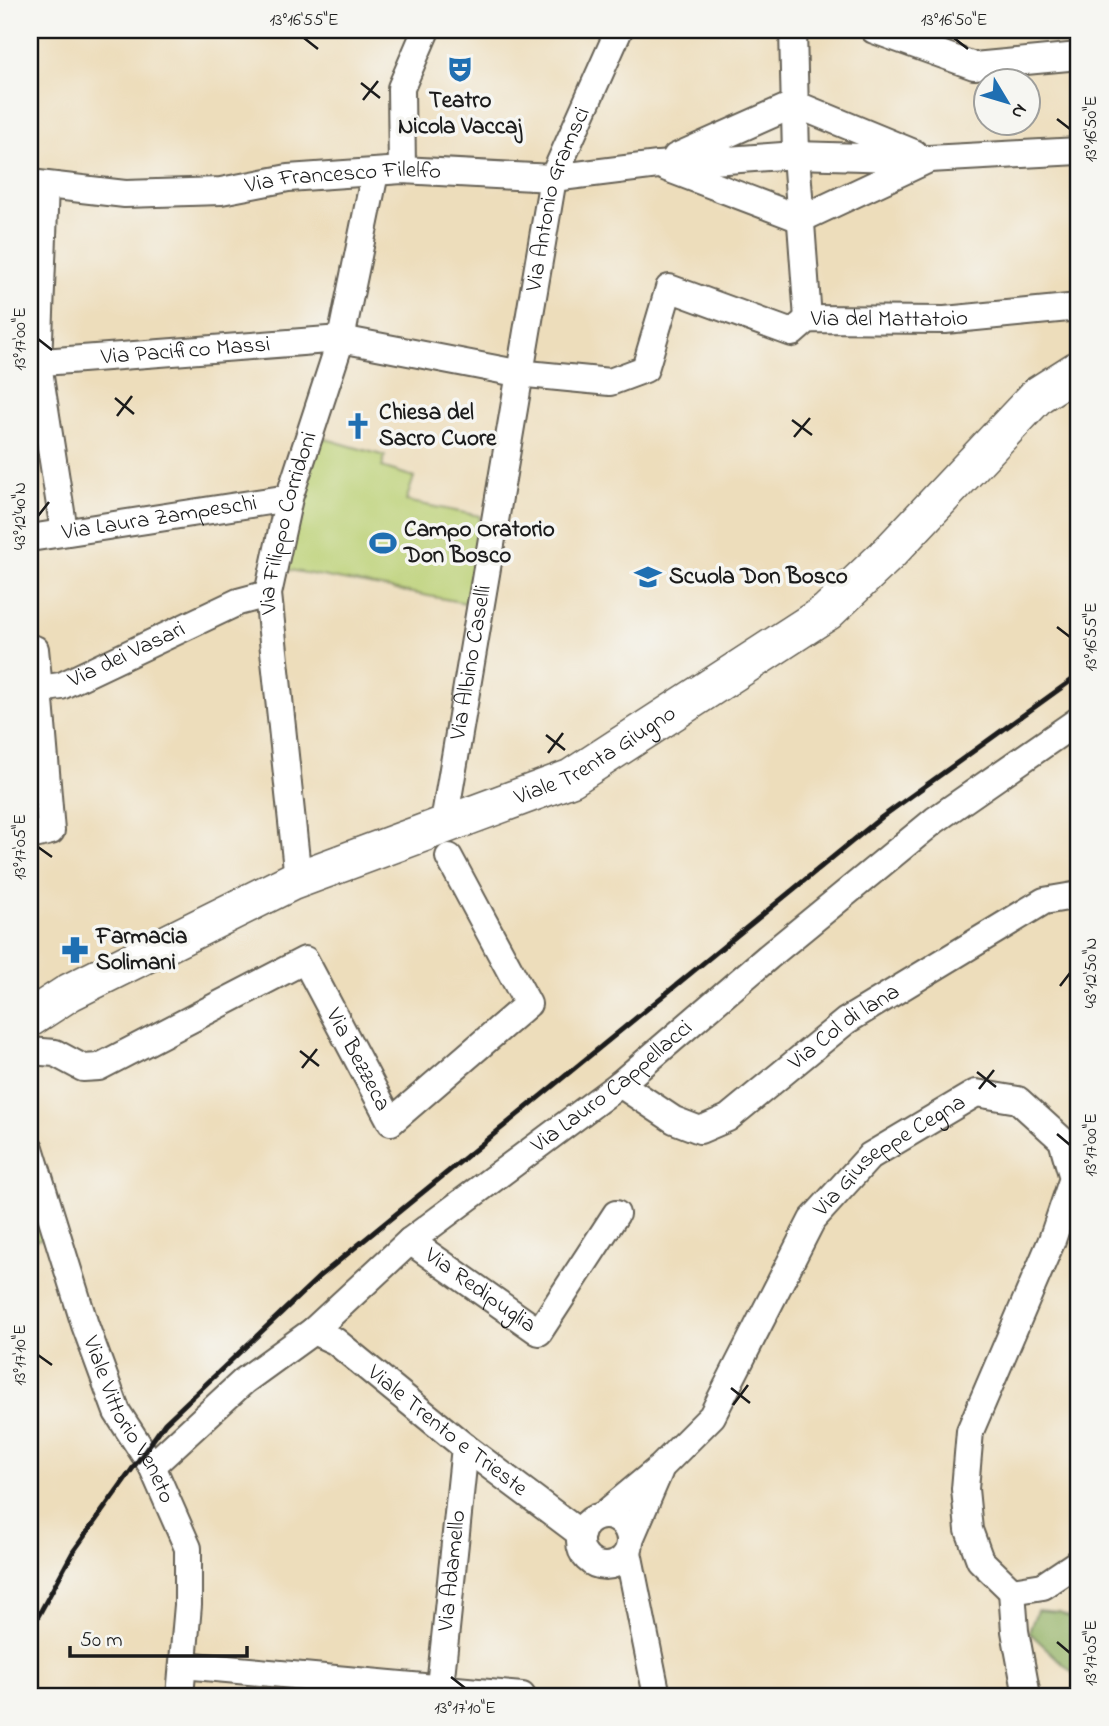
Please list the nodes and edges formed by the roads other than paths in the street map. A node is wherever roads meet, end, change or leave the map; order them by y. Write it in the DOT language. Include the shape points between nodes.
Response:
graph roads {
  1 [pos="426,30"];
  2 [pos="620,30"];
  3 [pos="793,30"];
  4 [pos="874,30"];
  5 [pos="1079,56"];
  6 [pos="795,104"];
  7 [pos="1079,151"];
  8 [pos="796,155"];
  9 [pos="929,159"];
  10 [pos="658,165"];
  11 [pos="402,170"];
  12 [pos="375,173"];
  13 [pos="553,178"];
  14 [pos="37,184"];
  15 [pos="801,219"];
  16 [pos="1079,307"];
  17 [pos="808,319"];
  18 [pos="341,339"];
  19 [pos="34,363"];
  20 [pos="645,369"];
  21 [pos="1079,369"];
  22 [pos="517,373"];
  23 [pos="289,498"];
  24 [pos="64,531"];
  25 [pos="30,538"];
  26 [pos="268,594"];
  27 [pos="30,650"];
  28 [pos="39,689"];
  29 [pos="1079,720"];
  30 [pos="40,833"];
  31 [pos="446,842"];
  32 [pos="298,879"];
  33 [pos="1079,895"];
  34 [pos="30,1018"];
  35 [pos="30,1051"];
  36 [pos="620,1084"];
  37 [pos="30,1148"];
  38 [pos="616,1214"];
  39 [pos="410,1241"];
  40 [pos="313,1331"];
  41 [pos="465,1447"];
  42 [pos="152,1465"];
  43 [pos="661,1467"];
  44 [pos="602,1516"];
  45 [pos="581,1534"];
  46 [pos="622,1552"];
  47 [pos="1079,1562"];
  48 [pos="1012,1591"];
  49 [pos="183,1665"];
  50 [pos="440,1694"];
  51 [pos="180,1696"];
  52 [pos="523,1696"];
  53 [pos="657,1696"];
  54 [pos="1027,1696"];
  1 -- 11 [label="street" via="401,88"];
  2 -- 13 [label="street, Via Antonio Gramsci"];
  3 -- 6 [label="street"];
  4 -- 5 [label="street" via="974,66"];
  6 -- 8 [label="street"];
  6 -- 9 [label="street"];
  6 -- 10 [label="street"];
  7 -- 9 [label="street"];
  8 -- 9 [label="street"];
  8 -- 10 [label="street"];
  8 -- 15 [label="street"];
  9 -- 15 [label="street"];
  10 -- 13 [label="street, Via Francesco Filelfo"];
  10 -- 15 [label="street"];
  11 -- 12 [label="street, Via Francesco Filelfo"];
  11 -- 13 [label="street, Via Francesco Filelfo"];
  12 -- 14 [label="street, Via Francesco Filelfo" via="288,178 208,192 125,194"];
  12 -- 18 [label="street, Via Filippo Corridoni"];
  13 -- 22 [label="street, Via Antonio Gramsci"];
  14 -- 19 [label="street"];
  15 -- 17 [label="street"];
  16 -- 17 [label="street, Via del Mattatoio" via="946,320"];
  17 -- 20 [label="street, Via del Mattatoio" via="792,333 669,288"];
  18 -- 19 [label="street, Via Pacifico Massi"];
  18 -- 22 [label="street, Via Pacifico Massi"];
  18 -- 23 [label="street, Via Filippo Corridoni"];
  19 -- 24 [label="street"];
  20 -- 22 [label="street, Via Pacifico Massi" via="610,382"];
  21 -- 31 [label="street, Viale Trenta Giugno" via="1038,395 827,612 572,778"];
  22 -- 31 [label="street, Via Albino Caselli"];
  23 -- 24 [label="street, Via Laura Zampeschi"];
  23 -- 26 [label="street, Via Filippo Corridoni"];
  24 -- 25 [label="street, Via Laura Zampeschi"];
  26 -- 28 [label="street, Via dei Vasari" via="238,602 61,686"];
  26 -- 32 [label="street, Via Filippo Corridoni"];
  27 -- 28 [label="street" via="35,649"];
  28 -- 30 [label="street, Via dei Vasari"];
  29 -- 36 [label="street, Via Lauro Cappellacci" via="935,820"];
  31 -- 32 [label="street, Viale Trenta Giugno"];
  31 -- 35 [label="street, Via Bezzeca" via="528,1004 391,1122 305,960 99,1067 83,1068 55,1053"];
  32 -- 34 [label="street, Viale Trenta Giugno" via="70,992"];
  33 -- 36 [label="street, Via Col di lana" via="1044,901 858,1014 728,1118 700,1130 674,1120"];
  36 -- 39 [label="street, Via Lauro Cappellacci"];
  37 -- 42 [label="street, Viale Vittorio Veneto" via="117,1412"];
  38 -- 39 [label="street, Via Redipuglia" via="539,1332"];
  39 -- 40 [label="street, Via Lauro Cappellacci"];
  40 -- 41 [label="street, Viale Trento e Trieste" via="335,1341"];
  40 -- 42 [label="street, Via Lauro Cappellacci" via="244,1381"];
  41 -- 45 [label="street, Viale Trento e Trieste"];
  41 -- 50 [label="street, Via Adamello"];
  42 -- 49 [label="street, Viale Vittorio Veneto" via="188,1548"];
  43 -- 44 [label="street, Via Giuseppe Cegna"];
  43 -- 46 [label="street, Via Giuseppe Cegna"];
  43 -- 48 [label="street, Via Giuseppe Cegna" via="712,1416 812,1220 870,1156 976,1093 1018,1100 1062,1140 1073,1178 1052,1240 970,1430 965,1489 969,1530 980,1559"];
  44 -- 45 [label="street" via="589,1522"];
  44 -- 46 [label="street" via="624,1523"];
  45 -- 46 [label="street" via="581,1550 592,1563"];
  46 -- 53 [label="street"];
  47 -- 48 [label="street" via="1043,1586"];
  48 -- 54 [label="street"];
  49 -- 50 [label="street"];
  49 -- 51 [label="street, Viale Vittorio Veneto"];
  50 -- 52 [label="street"];
}
